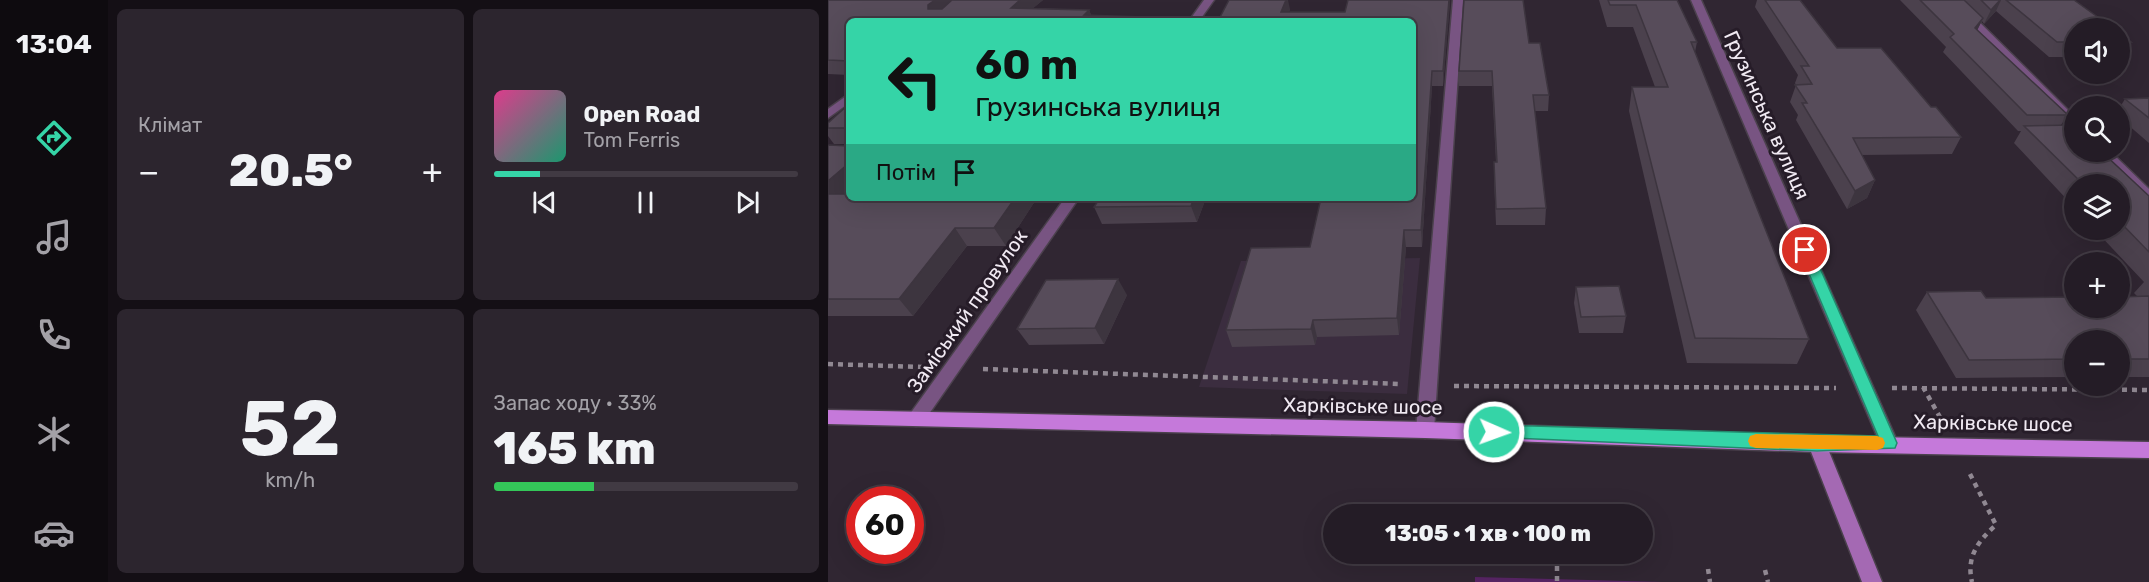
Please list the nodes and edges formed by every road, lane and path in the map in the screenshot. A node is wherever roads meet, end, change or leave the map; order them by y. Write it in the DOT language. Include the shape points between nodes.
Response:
graph roads {
  1 [pos="1209,0"];
  2 [pos="1458,0"];
  3 [pos="1696,0"];
  4 [pos="1952,0"];
  5 [pos="1196,18"];
  6 [pos="846,100"];
  7 [pos="2064,112"];
  8 [pos="828,115"];
  9 [pos="2114,162"];
  10 [pos="2149,196"];
  11 [pos="1069,201"];
  12 [pos="828,363"];
  13 [pos="954,368"];
  14 [pos="1428,385"];
  15 [pos="1923,387"];
  16 [pos="1865,388"];
  17 [pos="2149,390"];
  18 [pos="828,417"];
  19 [pos="916,419"];
  20 [pos="1425,429"];
  21 [pos="1889,443"];
  22 [pos="1817,444"];
  23 [pos="1954,445"];
  24 [pos="2149,450"];
  25 [pos="1557,566"];
  26 [pos="1708,569"];
  27 [pos="1765,570"];
  28 [pos="1557,582"];
  29 [pos="1710,582"];
  30 [pos="1768,582"];
  31 [pos="1872,582"];
  32 [pos="1972,582"];
  1 -- 5 [label="street"];
  2 -- 14 [label="street"];
  3 -- 16 [label="street, Грузинська вулиця"];
  4 -- 7 [label="street"];
  6 -- 8 [label="street"];
  9 -- 10 [label="street"];
  11 -- 13 [label="street, Заміський провулок"];
  12 -- 13 [label="path"];
  13 -- 14 [label="path"];
  13 -- 19 [label="street, Заміський провулок"];
  14 -- 16 [label="path"];
  14 -- 20 [label="street"];
  15 -- 16 [label="path"];
  15 -- 17 [label="path"];
  15 -- 23 [label="path"];
  16 -- 21 [label="street, Грузинська вулиця"];
  18 -- 19 [label="main road, Харківське шосе"];
  19 -- 20 [label="main road, Харківське шосе"];
  20 -- 22 [label="main road, Харківське шосе"];
  21 -- 22 [label="main road, Харківське шосе"];
  21 -- 23 [label="main road, Харківське шосе"];
  22 -- 31 [label="street"];
  23 -- 24 [label="main road, Харківське шосе"];
  23 -- 32 [label="path" via="1996,525 1977,543 1968,563"];
  25 -- 28 [label="path"];
  26 -- 29 [label="path"];
  27 -- 30 [label="path"];
}
